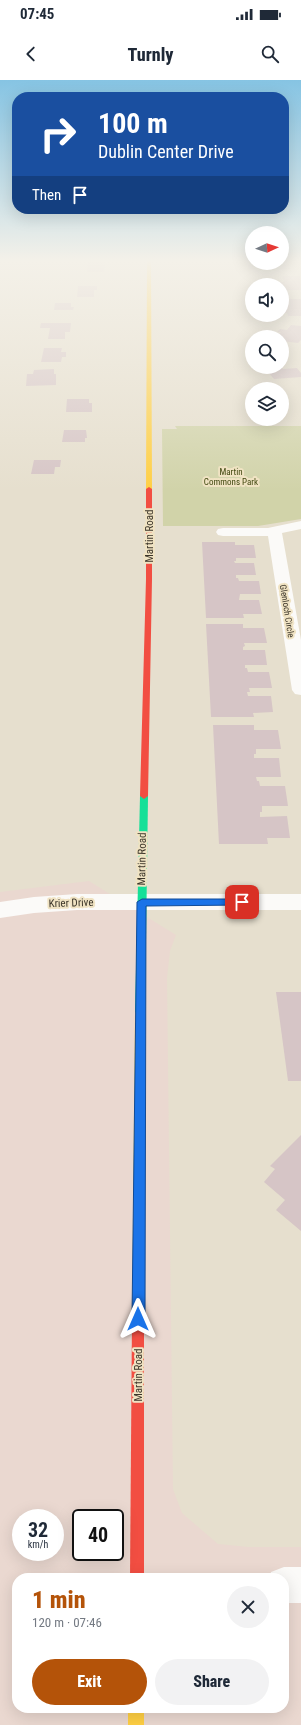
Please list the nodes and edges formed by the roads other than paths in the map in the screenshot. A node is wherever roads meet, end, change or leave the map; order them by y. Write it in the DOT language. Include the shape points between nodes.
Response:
graph roads {
  1 [pos="149,338"];
  2 [pos="301,525"];
  3 [pos="274,531"];
  4 [pos="223,532"];
  5 [pos="297,643"];
  6 [pos="301,690"];
  7 [pos="142,902"];
  8 [pos="301,902"];
  9 [pos="0,910"];
  10 [pos="137,1573"];
  11 [pos="289,1585"];
  12 [pos="301,1585"];
  13 [pos="136,1713"];
  14 [pos="136,1725"];
  1 -- 7 [label="street, Martin Road" via="149,579"];
  2 -- 3 [label="street"];
  3 -- 4 [label="street"];
  3 -- 5 [label="street, Glenloch Circle"];
  5 -- 6 [label="street, Glenloch Circle"];
  7 -- 8 [label="street, Krier Drive"];
  7 -- 9 [label="street, Krier Drive" via="72,902"];
  7 -- 10 [label="street, Martin Road" via="138,1171"];
  11 -- 12 [label="street"];
  13 -- 14 [label="street"];
}
